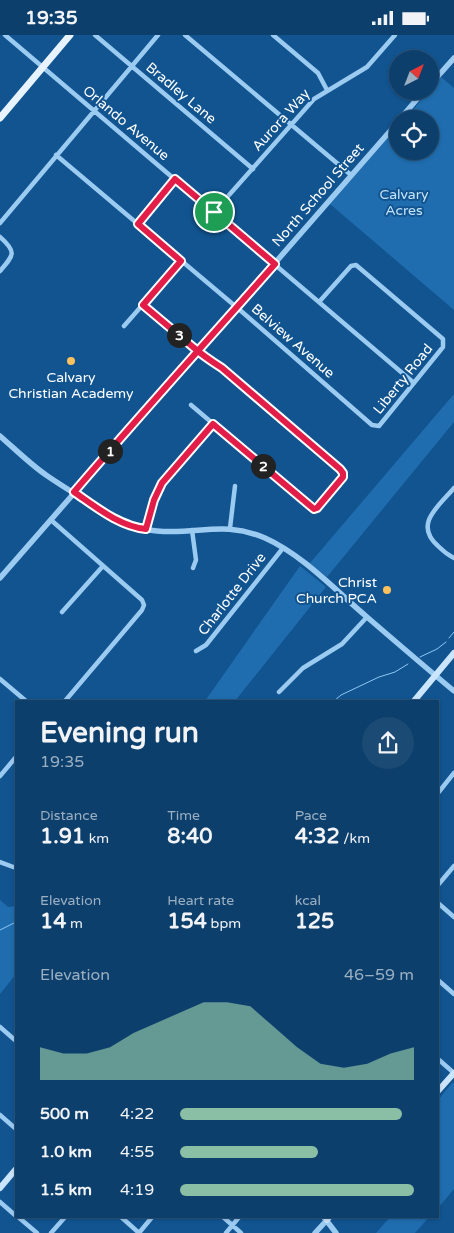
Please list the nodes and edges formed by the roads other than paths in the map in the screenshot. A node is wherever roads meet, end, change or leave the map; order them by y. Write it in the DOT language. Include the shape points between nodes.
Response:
graph roads {
  1 [pos="5,35"];
  2 [pos="70,35"];
  3 [pos="95,35"];
  4 [pos="158,35"];
  5 [pos="185,35"];
  6 [pos="273,35"];
  7 [pos="395,35"];
  8 [pos="454,58"];
  9 [pos="132,66"];
  10 [pos="43,67"];
  11 [pos="439,75"];
  12 [pos="327,89"];
  13 [pos="416,100"];
  14 [pos="408,110"];
  15 [pos="94,111"];
  16 [pos="0,118"];
  17 [pos="291,125"];
  18 [pos="389,132"];
  19 [pos="56,155"];
  20 [pos="253,169"];
  21 [pos="351,175"];
  22 [pos="175,179"];
  23 [pos="214,212"];
  24 [pos="0,223"];
  25 [pos="138,224"];
  26 [pos="0,237"];
  27 [pos="181,261"];
  28 [pos="275,264"];
  29 [pos="0,271"];
  30 [pos="319,302"];
  31 [pos="143,305"];
  32 [pos="237,307"];
  33 [pos="124,326"];
  34 [pos="198,351"];
  35 [pos="414,383"];
  36 [pos="190,405"];
  37 [pos="213,424"];
  38 [pos="378,426"];
  39 [pos="0,436"];
  40 [pos="235,486"];
  41 [pos="454,488"];
  42 [pos="74,492"];
  43 [pos="51,520"];
  44 [pos="230,528"];
  45 [pos="146,529"];
  46 [pos="192,530"];
  47 [pos="283,547"];
  48 [pos="454,558"];
  49 [pos="104,566"];
  50 [pos="193,568"];
  51 [pos="0,577"];
  52 [pos="62,612"];
  53 [pos="367,617"];
  54 [pos="196,651"];
  55 [pos="454,653"];
  56 [pos="436,675"];
  57 [pos="0,679"];
  58 [pos="454,691"];
  59 [pos="279,692"];
  60 [pos="25,700"];
  61 [pos="65,700"];
  62 [pos="415,700"];
  63 [pos="15,758"];
  64 [pos="454,773"];
  65 [pos="0,776"];
  66 [pos="439,789"];
  67 [pos="0,862"];
  68 [pos="454,866"];
  69 [pos="15,868"];
  70 [pos="439,884"];
  71 [pos="439,904"];
  72 [pos="454,917"];
  73 [pos="439,981"];
  74 [pos="454,994"];
  75 [pos="0,1027"];
  76 [pos="15,1040"];
  77 [pos="439,1060"];
  78 [pos="454,1073"];
  79 [pos="439,1090"];
  80 [pos="0,1115"];
  81 [pos="15,1128"];
  82 [pos="15,1170"];
  83 [pos="0,1188"];
  84 [pos="0,1202"];
  85 [pos="15,1214"];
  86 [pos="19,1218"];
  87 [pos="64,1218"];
  88 [pos="122,1218"];
  89 [pos="151,1218"];
  90 [pos="224,1218"];
  91 [pos="238,1218"];
  92 [pos="325,1218"];
  93 [pos="327,1218"];
  94 [pos="232,1225"];
  95 [pos="37,1233"];
  96 [pos="51,1233"];
  97 [pos="139,1233"];
  98 [pos="226,1233"];
  99 [pos="241,1233"];
  100 [pos="315,1233"];
  101 [pos="336,1233"];
  1 -- 10 [label="street, Orlando Avenue"];
  2 -- 10 [label="main road"];
  3 -- 9 [label="street, Bradley Lane"];
  4 -- 9 [label="street"];
  5 -- 17 [label="street"];
  6 -- 12 [label="street" via="318,73"];
  7 -- 12 [label="street, Aurora Way" via="366,67"];
  8 -- 11 [label="street"];
  9 -- 15 [label="street"];
  9 -- 20 [label="street, Bradley Lane"];
  10 -- 15 [label="street, Orlando Avenue"];
  10 -- 16 [label="main road"];
  12 -- 17 [label="street, Aurora Way"];
  13 -- 14 [label="street"];
  15 -- 19 [label="street"];
  15 -- 22 [label="street, Orlando Avenue"];
  17 -- 20 [label="street, Aurora Way"];
  17 -- 21 [label="street"];
  18 -- 21 [label="street, North School Street"];
  19 -- 24 [label="street"];
  19 -- 25 [label="street, Belview Avenue"];
  20 -- 23 [label="street, Aurora Way"];
  21 -- 28 [label="street, North School Street"];
  22 -- 23 [label="street, Orlando Avenue"];
  22 -- 25 [label="street"];
  23 -- 28 [label="street, Orlando Avenue"];
  25 -- 27 [label="street, Belview Avenue"];
  26 -- 29 [label="street" via="12,252 11,259"];
  27 -- 31 [label="street"];
  27 -- 32 [label="street, Belview Avenue"];
  28 -- 30 [label="street, Orlando Avenue"];
  28 -- 32 [label="street, North School Street"];
  30 -- 35 [label="street, Orlando Avenue"];
  30 -- 35 [label="street, Liberty Road" via="354,265 422,321 444,343"];
  31 -- 33 [label="street"];
  31 -- 34 [label="street"];
  32 -- 34 [label="street, North School Street"];
  32 -- 38 [label="street, Belview Avenue" via="372,425"];
  34 -- 37 [label="street" via="340,469 343,476 314,509"];
  34 -- 42 [label="street, North School Street"];
  35 -- 38 [label="street, Liberty Road"];
  36 -- 37 [label="street"];
  37 -- 45 [label="street" via="162,483"];
  39 -- 42 [label="street" via="44,474"];
  40 -- 44 [label="street"];
  41 -- 48 [label="street" via="427,522 428,535"];
  42 -- 43 [label="street, North School Street"];
  42 -- 45 [label="street" via="114,519"];
  43 -- 49 [label="street"];
  43 -- 51 [label="street, North School Street"];
  44 -- 46 [label="street"];
  44 -- 47 [label="street"];
  45 -- 46 [label="street"];
  46 -- 50 [label="street" via="196,560"];
  47 -- 53 [label="street"];
  47 -- 54 [label="street, Charlotte Drive" via="206,645"];
  49 -- 52 [label="street"];
  49 -- 61 [label="street" via="142,599 144,605"];
  53 -- 56 [label="street"];
  53 -- 59 [label="street" via="342,644 304,668"];
  55 -- 56 [label="main road"];
  56 -- 58 [label="street"];
  56 -- 62 [label="main road"];
  57 -- 60 [label="street"];
  63 -- 65 [label="street"];
  64 -- 66 [label="street"];
  67 -- 69 [label="street"];
  68 -- 70 [label="street"];
  71 -- 72 [label="street"];
  73 -- 74 [label="street"];
  75 -- 76 [label="street"];
  77 -- 78 [label="street"];
  78 -- 79 [label="main road"];
  80 -- 81 [label="street"];
  82 -- 83 [label="main road"];
  84 -- 85 [label="street"];
  86 -- 95 [label="street"];
  87 -- 96 [label="street"];
  88 -- 97 [label="street"];
  89 -- 97 [label="street"];
  90 -- 94 [label="street"];
  91 -- 94 [label="street"];
  92 -- 100 [label="street"];
  93 -- 101 [label="street"];
  94 -- 98 [label="street"];
  94 -- 99 [label="street"];
}
